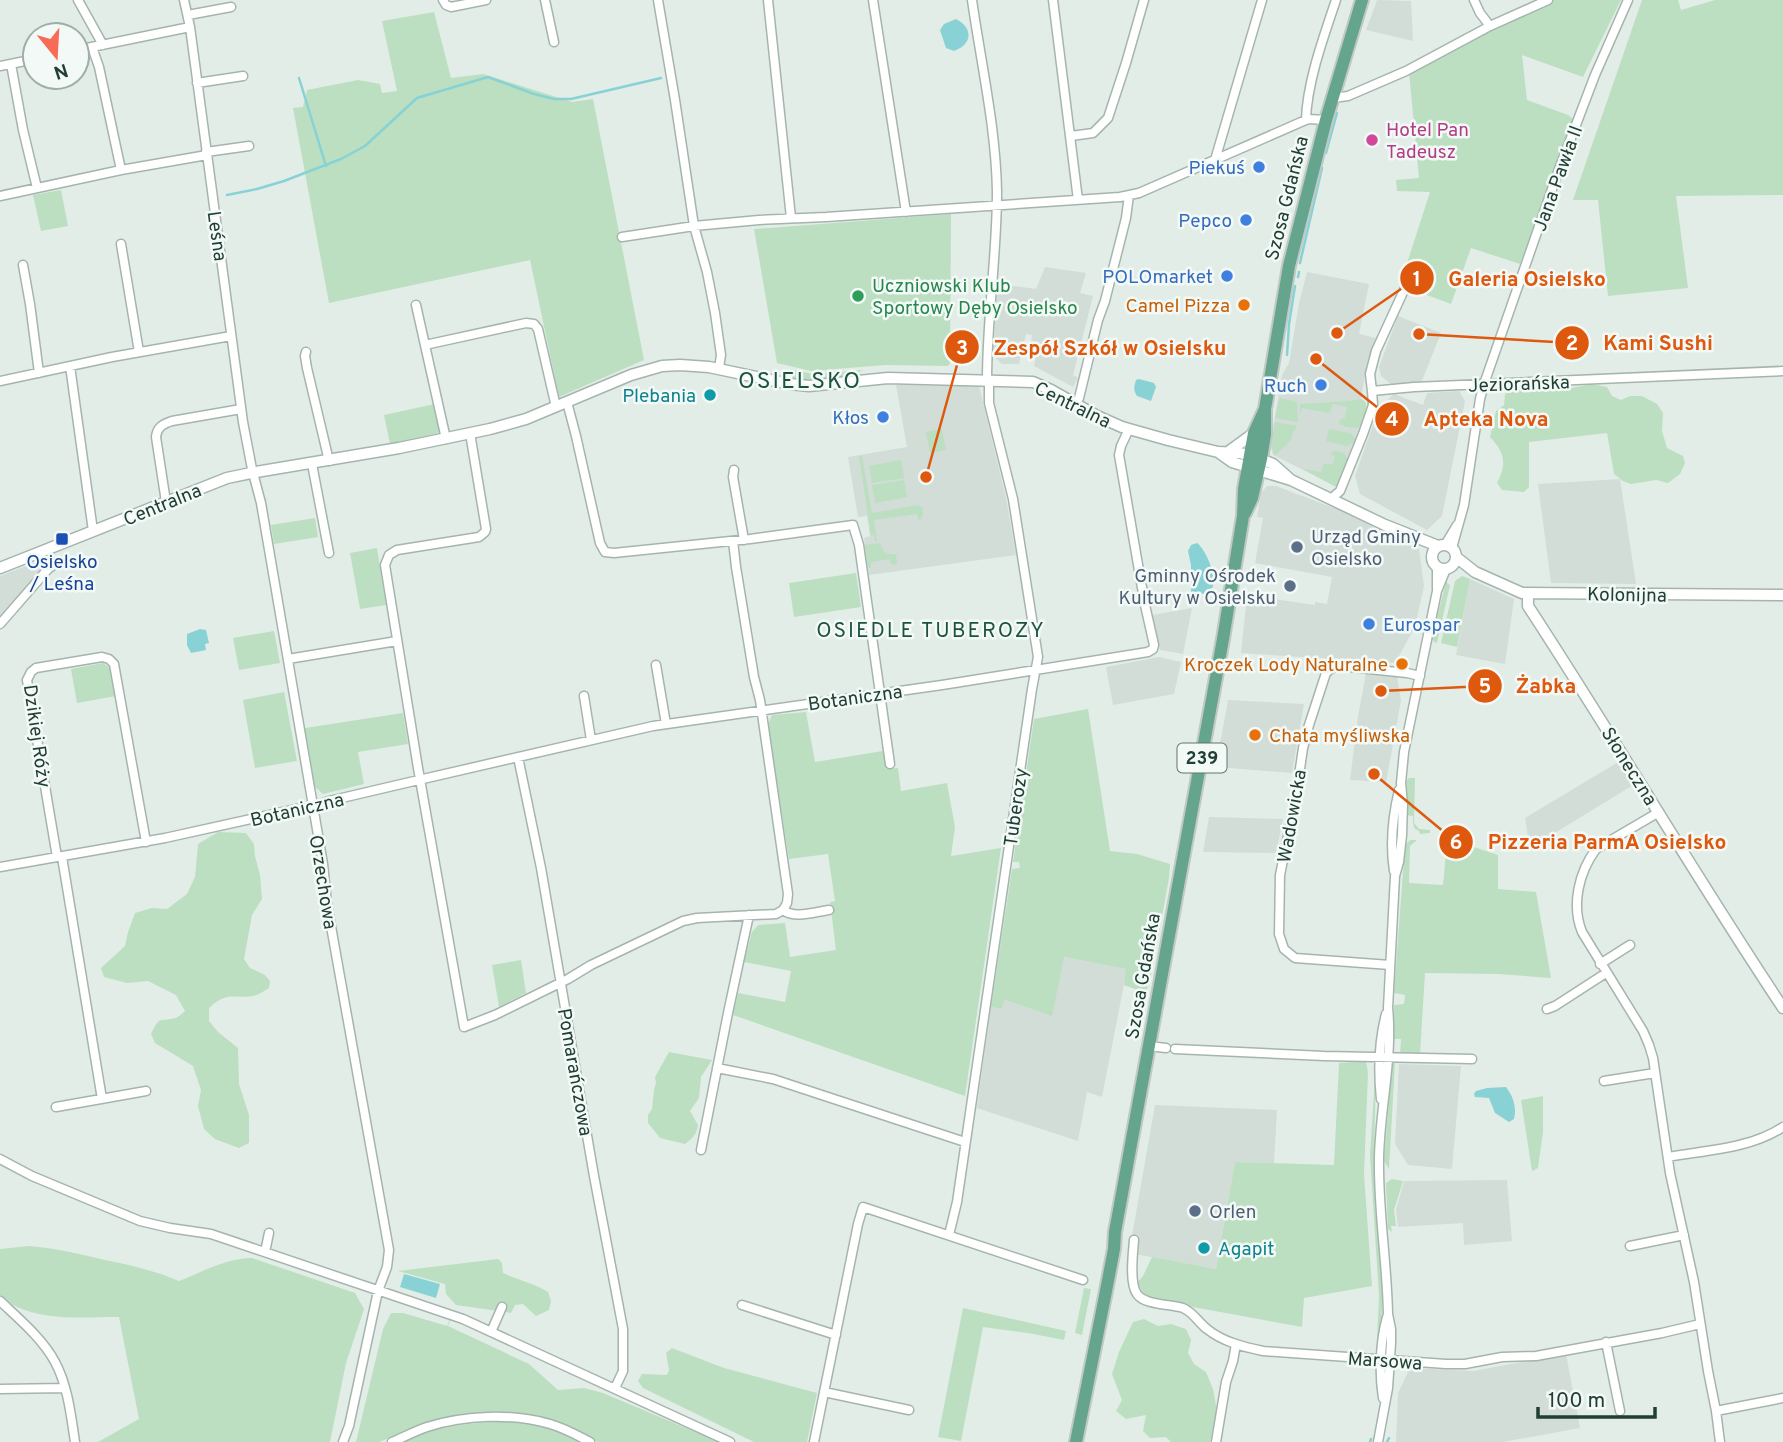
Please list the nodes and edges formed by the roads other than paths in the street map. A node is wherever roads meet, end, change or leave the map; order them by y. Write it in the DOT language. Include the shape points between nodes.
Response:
graph roads {
  1 [pos="78,0"];
  2 [pos="184,0"];
  3 [pos="443,0"];
  4 [pos="486,0"];
  5 [pos="545,0"];
  6 [pos="658,0"];
  7 [pos="768,0"];
  8 [pos="873,0"];
  9 [pos="972,0"];
  10 [pos="1053,0"];
  11 [pos="1144,0"];
  12 [pos="1262,0"];
  13 [pos="1336,0"];
  14 [pos="1362,0"];
  15 [pos="1474,0"];
  16 [pos="1548,0"];
  17 [pos="1628,0"];
  18 [pos="231,7"];
  19 [pos="188,15"];
  20 [pos="1490,26"];
  21 [pos="190,27"];
  22 [pos="554,42"];
  23 [pos="103,44"];
  24 [pos="92,47"];
  25 [pos="21,62"];
  26 [pos="11,64"];
  27 [pos="0,66"];
  28 [pos="243,76"];
  29 [pos="197,83"];
  30 [pos="1332,98"];
  31 [pos="1306,120"];
  32 [pos="1326,120"];
  33 [pos="1071,136"];
  34 [pos="249,146"];
  35 [pos="206,154"];
  36 [pos="1215,160"];
  37 [pos="121,170"];
  38 [pos="37,188"];
  39 [pos="1129,195"];
  40 [pos="0,196"];
  41 [pos="1078,200"];
  42 [pos="996,205"];
  43 [pos="906,212"];
  44 [pos="791,218"];
  45 [pos="694,226"];
  46 [pos="622,237"];
  47 [pos="121,244"];
  48 [pos="23,265"];
  49 [pos="1404,290"];
  50 [pos="416,305"];
  51 [pos="231,336"];
  52 [pos="425,345"];
  53 [pos="139,352"];
  54 [pos="306,352"];
  55 [pos="70,366"];
  56 [pos="719,368"];
  57 [pos="1783,371"];
  58 [pos="38,373"];
  59 [pos="988,380"];
  60 [pos="0,381"];
  61 [pos="1484,384"];
  62 [pos="1372,391"];
  63 [pos="567,402"];
  64 [pos="1076,404"];
  65 [pos="556,407"];
  66 [pos="241,409"];
  67 [pos="1265,409"];
  68 [pos="1129,429"];
  69 [pos="470,433"];
  70 [pos="1254,433"];
  71 [pos="446,439"];
  72 [pos="1223,452"];
  73 [pos="329,461"];
  74 [pos="1254,463"];
  75 [pos="312,464"];
  76 [pos="734,470"];
  77 [pos="253,472"];
  78 [pos="1332,498"];
  79 [pos="166,502"];
  80 [pos="93,531"];
  81 [pos="744,540"];
  82 [pos="733,541"];
  83 [pos="329,553"];
  84 [pos="1445,557"];
  85 [pos="56,563"];
  86 [pos="0,568"];
  87 [pos="1528,594"];
  88 [pos="1783,595"];
  89 [pos="0,624"];
  90 [pos="397,641"];
  91 [pos="288,659"];
  92 [pos="656,665"];
  93 [pos="1036,671"];
  94 [pos="1420,676"];
  95 [pos="879,694"];
  96 [pos="584,696"];
  97 [pos="761,710"];
  98 [pos="666,724"];
  99 [pos="591,740"];
  100 [pos="519,757"];
  101 [pos="890,764"];
  102 [pos="421,779"];
  103 [pos="313,807"];
  104 [pos="1659,812"];
  105 [pos="146,842"];
  106 [pos="59,857"];
  107 [pos="0,867"];
  108 [pos="785,906"];
  109 [pos="830,910"];
  110 [pos="749,915"];
  111 [pos="1630,945"];
  112 [pos="1600,964"];
  113 [pos="1390,965"];
  114 [pos="1606,973"];
  115 [pos="561,982"];
  116 [pos="1783,1008"];
  117 [pos="1547,1009"];
  118 [pos="1149,1046"];
  119 [pos="1385,1057"];
  120 [pos="1472,1059"];
  121 [pos="717,1068"];
  122 [pos="1656,1073"];
  123 [pos="1604,1081"];
  124 [pos="146,1091"];
  125 [pos="102,1099"];
  126 [pos="56,1107"];
  127 [pos="1783,1127"];
  128 [pos="965,1142"];
  129 [pos="701,1150"];
  130 [pos="1668,1157"];
  131 [pos="0,1159"];
  132 [pos="269,1233"];
  133 [pos="949,1235"];
  134 [pos="1684,1235"];
  135 [pos="1134,1240"];
  136 [pos="1630,1246"];
  137 [pos="265,1252"];
  138 [pos="1083,1280"];
  139 [pos="379,1291"];
  140 [pos="0,1301"];
  141 [pos="742,1305"];
  142 [pos="502,1307"];
  143 [pos="1700,1324"];
  144 [pos="491,1332"];
  145 [pos="836,1335"];
  146 [pos="1606,1342"];
  147 [pos="1236,1344"];
  148 [pos="1386,1359"];
  149 [pos="65,1388"];
  150 [pos="615,1388"];
  151 [pos="0,1389"];
  152 [pos="824,1392"];
  153 [pos="1783,1398"];
  154 [pos="909,1410"];
  155 [pos="1620,1411"];
  156 [pos="1716,1411"];
  157 [pos="75,1442"];
  158 [pos="343,1442"];
  159 [pos="392,1442"];
  160 [pos="590,1442"];
  161 [pos="730,1442"];
  162 [pos="814,1442"];
  163 [pos="1076,1442"];
  164 [pos="1216,1442"];
  165 [pos="1378,1442"];
  166 [pos="1720,1442"];
  1 -- 23 [label="street"];
  2 -- 19 [label="street, Leśna"];
  3 -- 4 [label="street" via="451,7"];
  5 -- 22 [label="street"];
  6 -- 45 [label="street"];
  7 -- 44 [label="street"];
  8 -- 43 [label="street"];
  9 -- 42 [label="street, Tuberozy" via="993,140"];
  10 -- 33 [label="street"];
  11 -- 33 [label="street" via="1108,118 1093,133"];
  12 -- 36 [label="street"];
  13 -- 31 [label="street" via="1317,60"];
  14 -- 30 [label="main road, Szosa Gdańska / 239"];
  15 -- 20 [label="street"];
  16 -- 20 [label="street"];
  17 -- 61 [label="street, Jana Pawła II" via="1562,161"];
  18 -- 19 [label="street"];
  19 -- 21 [label="street, Leśna"];
  20 -- 30 [label="street" via="1406,71 1345,97"];
  21 -- 23 [label="street"];
  21 -- 29 [label="street, Leśna"];
  23 -- 24 [label="street"];
  24 -- 37 [label="street"];
  25 -- 26 [label="street"];
  26 -- 27 [label="street"];
  26 -- 38 [label="street"];
  28 -- 29 [label="street"];
  29 -- 35 [label="street, Leśna"];
  30 -- 32 [label="main road, Szosa Gdańska / 239"];
  31 -- 32 [label="street"];
  31 -- 36 [label="street"];
  32 -- 67 [label="main road, Szosa Gdańska / 239" via="1289,266"];
  33 -- 41 [label="street"];
  34 -- 35 [label="street"];
  35 -- 37 [label="street"];
  35 -- 51 [label="street, Leśna"];
  36 -- 39 [label="street"];
  37 -- 38 [label="street"];
  38 -- 40 [label="street"];
  39 -- 41 [label="street"];
  39 -- 64 [label="street"];
  41 -- 42 [label="street"];
  42 -- 43 [label="street"];
  42 -- 59 [label="street, Tuberozy"];
  43 -- 44 [label="street"];
  44 -- 45 [label="street"];
  45 -- 46 [label="street"];
  45 -- 56 [label="street" via="715,313"];
  47 -- 53 [label="street"];
  48 -- 58 [label="street"];
  49 -- 62 [label="street" via="1376,351 1370,374"];
  50 -- 52 [label="street"];
  51 -- 53 [label="street"];
  51 -- 66 [label="street, Leśna"];
  52 -- 65 [label="street" via="534,324"];
  52 -- 71 [label="street"];
  53 -- 55 [label="street"];
  54 -- 73 [label="street"];
  55 -- 58 [label="street"];
  55 -- 80 [label="street"];
  56 -- 59 [label="street, Centralna" via="802,386 888,378"];
  56 -- 63 [label="street, Centralna" via="655,367"];
  57 -- 61 [label="street, Jeziorańska"];
  58 -- 60 [label="street"];
  59 -- 64 [label="street, Centralna" via="1033,382"];
  59 -- 93 [label="street, Tuberozy" via="1033,624"];
  61 -- 62 [label="street, Jeziorańska"];
  61 -- 84 [label="street, Jana Pawła II" via="1464,505"];
  62 -- 78 [label="street" via="1373,405 1363,434 1340,491"];
  63 -- 65 [label="street, Centralna"];
  63 -- 82 [label="street" via="605,552"];
  64 -- 68 [label="street, Centralna"];
  65 -- 69 [label="street, Centralna"];
  66 -- 77 [label="street, Leśna"];
  66 -- 79 [label="street" via="172,421 158,429"];
  67 -- 70 [label="main road, Szosa Gdańska / 239"];
  67 -- 74 [label="main road, Szosa Gdańska / 239" via="1265,434"];
  68 -- 72 [label="street, Centralna"];
  68 -- 93 [label="street, Botaniczna" via="1119,456 1153,649"];
  69 -- 71 [label="street, Centralna"];
  69 -- 90 [label="street" via="485,532 388,555 385,569"];
  70 -- 72 [label="street"];
  70 -- 74 [label="main road, Szosa Gdańska / 239"];
  71 -- 73 [label="street, Centralna"];
  72 -- 74 [label="street, Centralna"];
  73 -- 75 [label="street, Centralna"];
  74 -- 78 [label="street"];
  74 -- 118 [label="main road, Szosa Gdańska / 239" via="1252,498 1243,516"];
  75 -- 77 [label="street, Centralna"];
  75 -- 83 [label="street"];
  76 -- 81 [label="street"];
  77 -- 79 [label="street, Centralna"];
  77 -- 91 [label="street, Orzechowa"];
  78 -- 84 [label="street" via="1419,539"];
  79 -- 80 [label="street, Centralna"];
  80 -- 86 [label="street, Centralna"];
  81 -- 82 [label="street"];
  81 -- 95 [label="street" via="853,525"];
  82 -- 97 [label="street"];
  84 -- 87 [label="street, Kolonijna" via="1462,570"];
  84 -- 94 [label="street, Jana Pawła II"];
  85 -- 89 [label="street"];
  87 -- 88 [label="street, Kolonijna"];
  87 -- 104 [label="street, Słoneczna" via="1528,606"];
  90 -- 91 [label="street"];
  90 -- 102 [label="street"];
  91 -- 103 [label="street, Orzechowa"];
  92 -- 98 [label="street"];
  93 -- 95 [label="street, Botaniczna"];
  93 -- 128 [label="street, Tuberozy"];
  94 -- 113 [label="street, Jana Pawła II" via="1396,803"];
  94 -- 113 [label="street, Wadowicka" via="1340,666 1326,673 1303,748 1280,875 1279,934 1284,949 1295,958"];
  95 -- 97 [label="street, Botaniczna"];
  95 -- 101 [label="street"];
  96 -- 99 [label="street"];
  97 -- 98 [label="street, Botaniczna"];
  97 -- 108 [label="street" via="788,894"];
  98 -- 99 [label="street, Botaniczna"];
  99 -- 100 [label="street, Botaniczna"];
  100 -- 102 [label="street, Botaniczna"];
  100 -- 115 [label="street, Pomarańczowa"];
  102 -- 103 [label="street, Botaniczna"];
  102 -- 115 [label="street" via="464,1027"];
  103 -- 105 [label="street, Botaniczna"];
  103 -- 139 [label="street, Orzechowa" via="389,1250"];
  104 -- 112 [label="street" via="1596,849 1586,866 1577,896 1578,922"];
  104 -- 116 [label="street, Słoneczna"];
  105 -- 106 [label="street, Botaniczna"];
  105 -- 106 [label="street, Dzikiej Róży" via="114,664 102,657 41,667 27,680"];
  106 -- 107 [label="street, Botaniczna"];
  106 -- 125 [label="street"];
  108 -- 109 [label="street" via="787,913 795,915"];
  108 -- 110 [label="street" via="776,914"];
  110 -- 115 [label="street" via="683,921"];
  110 -- 121 [label="street"];
  111 -- 112 [label="street"];
  112 -- 114 [label="street"];
  113 -- 119 [label="street, Jana Pawła II" via="1383,1026"];
  114 -- 117 [label="street"];
  114 -- 122 [label="street" via="1643,1031"];
  115 -- 150 [label="street, Pomarańczowa" via="623,1329 622,1371"];
  118 -- 119 [label="street"];
  118 -- 163 [label="main road, Szosa Gdańska / 239"];
  119 -- 120 [label="street"];
  119 -- 148 [label="street, Jana Pawła II" via="1379,1173 1388,1314"];
  121 -- 128 [label="street" via="773,1079"];
  121 -- 129 [label="street"];
  122 -- 123 [label="street"];
  122 -- 130 [label="street"];
  124 -- 125 [label="street"];
  125 -- 126 [label="street"];
  127 -- 130 [label="street" via="1752,1142"];
  128 -- 133 [label="street, Tuberozy"];
  130 -- 134 [label="street"];
  131 -- 137 [label="street" via="140,1221 211,1234"];
  132 -- 137 [label="street"];
  133 -- 138 [label="street"];
  133 -- 145 [label="street" via="863,1207"];
  134 -- 136 [label="street"];
  134 -- 143 [label="street"];
  135 -- 147 [label="street, Marsowa" via="1133,1280 1138,1296 1186,1309 1206,1329"];
  137 -- 139 [label="street"];
  139 -- 144 [label="street"];
  139 -- 158 [label="street, Orzechowa"];
  140 -- 149 [label="street" via="47,1350"];
  141 -- 145 [label="street"];
  142 -- 144 [label="street"];
  143 -- 146 [label="street, Marsowa"];
  143 -- 156 [label="street"];
  144 -- 150 [label="street"];
  145 -- 152 [label="street"];
  146 -- 148 [label="street, Marsowa" via="1465,1364"];
  146 -- 155 [label="street"];
  147 -- 148 [label="street, Marsowa" via="1263,1351"];
  147 -- 164 [label="street"];
  148 -- 165 [label="street, Jana Pawła II"];
  149 -- 151 [label="street"];
  149 -- 157 [label="street"];
  150 -- 161 [label="street"];
  152 -- 154 [label="street"];
  152 -- 162 [label="street"];
  153 -- 156 [label="street"];
  156 -- 166 [label="street"];
  159 -- 160 [label="street" via="427,1427 480,1418 537,1421"];
}
